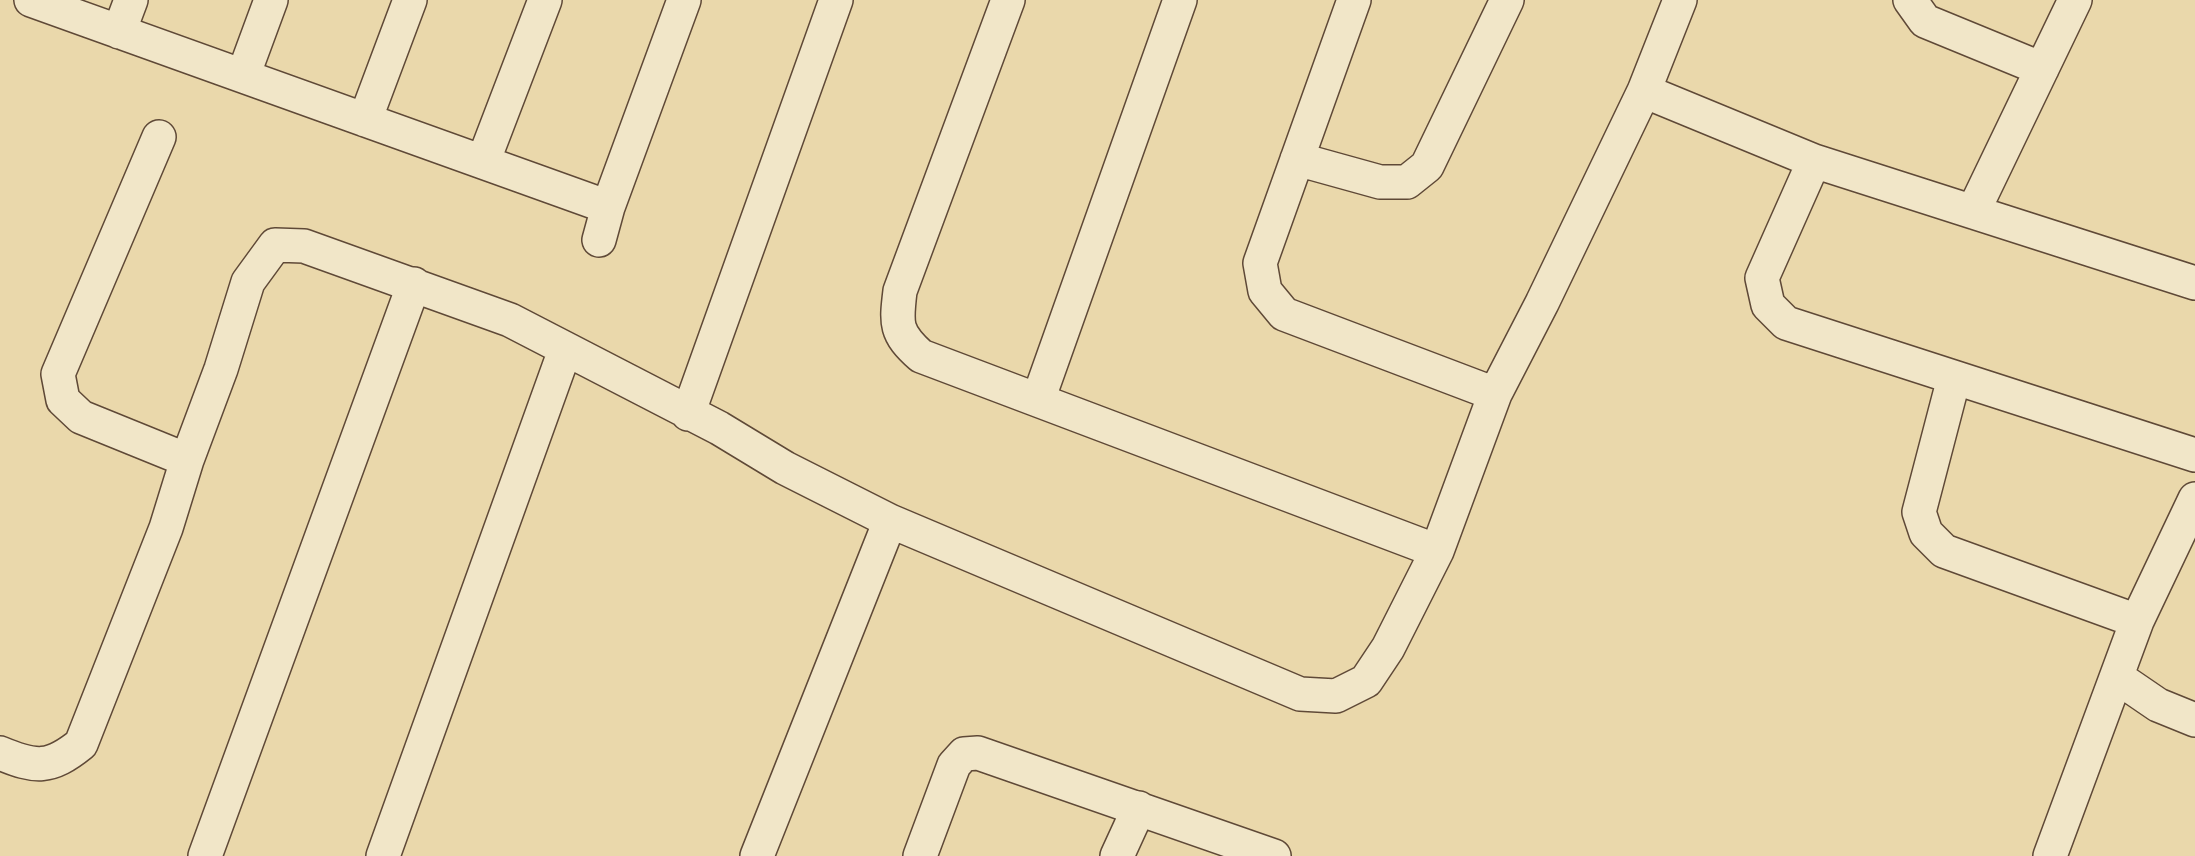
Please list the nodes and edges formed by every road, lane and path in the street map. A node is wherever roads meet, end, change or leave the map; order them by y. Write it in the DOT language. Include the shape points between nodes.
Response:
graph roads {
  1 [pos="31,0"];
  2 [pos="131,0"];
  3 [pos="271,0"];
  4 [pos="410,0"];
  5 [pos="545,0"];
  6 [pos="684,0"];
  7 [pos="836,0"];
  8 [pos="1008,0"];
  9 [pos="1180,0"];
  10 [pos="1354,0"];
  11 [pos="1507,0"];
  12 [pos="1680,0"];
  13 [pos="1910,0"];
  14 [pos="2075,0"];
  15 [pos="119,32"];
  16 [pos="2042,69"];
  17 [pos="243,76"];
  18 [pos="1644,91"];
  19 [pos="365,120"];
  20 [pos="159,137"];
  21 [pos="1297,159"];
  22 [pos="1814,161"];
  23 [pos="483,162"];
  24 [pos="608,207"];
  25 [pos="1973,212"];
  26 [pos="599,240"];
  27 [pos="2195,283"];
  28 [pos="414,285"];
  29 [pos="565,350"];
  30 [pos="1954,378"];
  31 [pos="1495,394"];
  32 [pos="1038,400"];
  33 [pos="688,414"];
  34 [pos="2195,454"];
  35 [pos="187,460"];
  36 [pos="2195,499"];
  37 [pos="890,521"];
  38 [pos="1437,551"];
  39 [pos="2137,621"];
  40 [pos="2116,676"];
  41 [pos="2195,720"];
  42 [pos="0,753"];
  43 [pos="1139,808"];
  44 [pos="205,856"];
  45 [pos="383,856"];
  46 [pos="757,856"];
  47 [pos="920,856"];
  48 [pos="1117,856"];
  49 [pos="1274,856"];
  50 [pos="2050,856"];
  1 -- 15 [label="street"];
  2 -- 15 [label="street"];
  3 -- 17 [label="street"];
  4 -- 19 [label="street"];
  5 -- 23 [label="street"];
  6 -- 24 [label="street"];
  7 -- 33 [label="street"];
  8 -- 32 [label="street" via="900,291 896,322 904,340 921,356"];
  9 -- 32 [label="street"];
  10 -- 21 [label="street"];
  11 -- 21 [label="street" via="1427,166 1407,182 1380,182"];
  12 -- 18 [label="street"];
  13 -- 16 [label="street" via="1925,21"];
  14 -- 16 [label="street"];
  15 -- 17 [label="street"];
  16 -- 25 [label="street"];
  17 -- 19 [label="street"];
  18 -- 22 [label="street"];
  18 -- 31 [label="street"];
  19 -- 23 [label="street"];
  20 -- 35 [label="street" via="58,374 63,400 81,417"];
  21 -- 31 [label="street" via="1260,263 1265,291 1284,314"];
  22 -- 25 [label="street"];
  22 -- 30 [label="street" via="1762,278 1768,304 1786,323"];
  23 -- 24 [label="street"];
  24 -- 26 [label="street"];
  25 -- 27 [label="street"];
  28 -- 29 [label="street" via="510,320"];
  28 -- 35 [label="street" via="304,246 275,245 248,282"];
  28 -- 44 [label="street"];
  29 -- 33 [label="street"];
  29 -- 45 [label="street"];
  30 -- 34 [label="street"];
  30 -- 39 [label="street" via="1919,512 1926,533 1944,551"];
  31 -- 38 [label="street"];
  32 -- 38 [label="street"];
  33 -- 37 [label="street"];
  35 -- 42 [label="street" via="166,528 81,744 59,762 25,763"];
  36 -- 39 [label="street"];
  37 -- 38 [label="street" via="1300,694 1336,696 1366,681 1388,648"];
  37 -- 46 [label="street"];
  39 -- 40 [label="street"];
  40 -- 41 [label="street" via="2158,705"];
  40 -- 50 [label="street"];
  43 -- 47 [label="street" via="978,753 964,754 954,765"];
  43 -- 48 [label="street"];
  43 -- 49 [label="street"];
}
